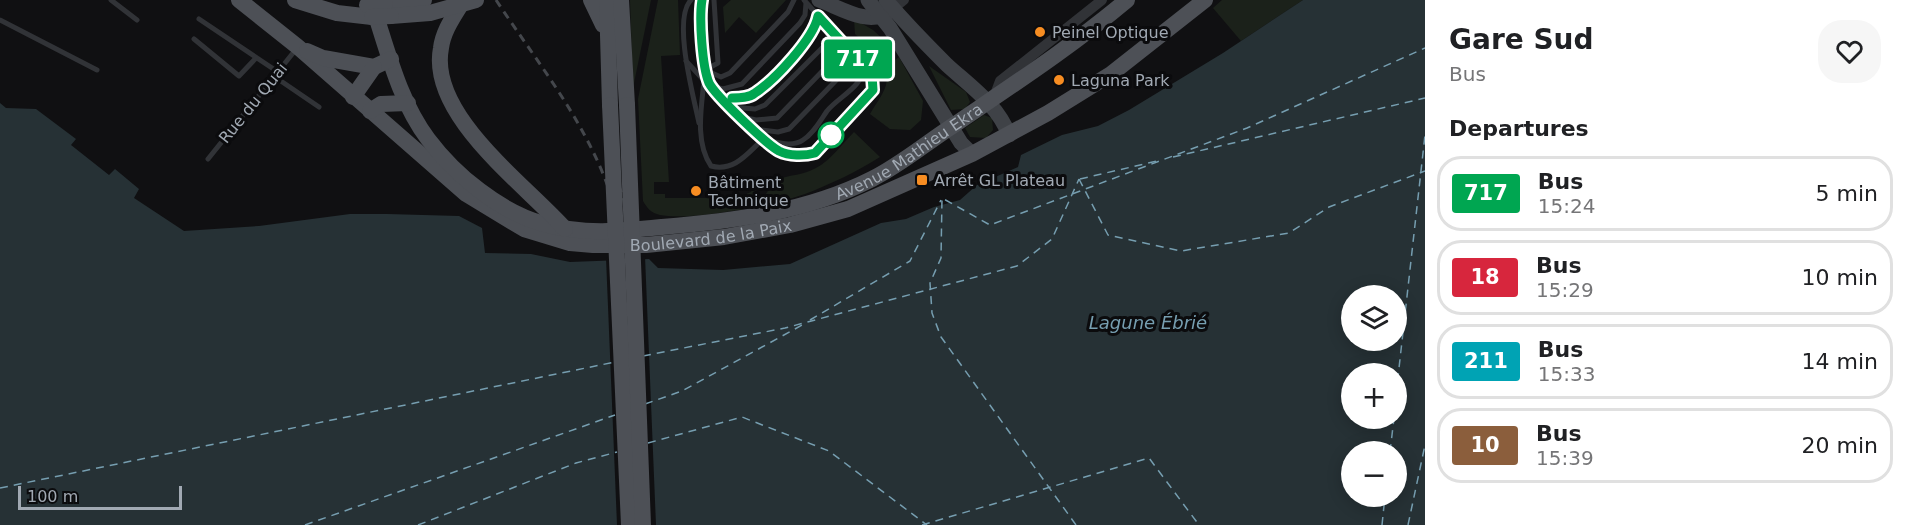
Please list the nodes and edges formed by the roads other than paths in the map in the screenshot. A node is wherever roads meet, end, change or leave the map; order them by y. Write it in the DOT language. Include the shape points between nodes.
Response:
graph roads {
  1 [pos="111,0"];
  2 [pos="238,0"];
  3 [pos="295,0"];
  4 [pos="328,0"];
  5 [pos="424,0"];
  6 [pos="591,0"];
  7 [pos="607,0"];
  8 [pos="621,0"];
  9 [pos="691,0"];
  10 [pos="702,0"];
  11 [pos="714,0"];
  12 [pos="794,0"];
  13 [pos="868,0"];
  14 [pos="1102,0"];
  15 [pos="1127,0"];
  16 [pos="1205,0"];
  17 [pos="468,3"];
  18 [pos="812,5"];
  19 [pos="891,6"];
  20 [pos="1192,7"];
  21 [pos="377,8"];
  22 [pos="199,19"];
  23 [pos="0,20"];
  24 [pos="137,20"];
  25 [pos="831,29"];
  26 [pos="194,39"];
  27 [pos="608,40"];
  28 [pos="840,40"];
  29 [pos="298,47"];
  30 [pos="852,53"];
  31 [pos="256,58"];
  32 [pos="391,59"];
  33 [pos="686,61"];
  34 [pos="864,65"];
  35 [pos="374,67"];
  36 [pos="97,70"];
  37 [pos="705,70"];
  38 [pos="276,74"];
  39 [pos="704,79"];
  40 [pos="710,85"];
  41 [pos="353,97"];
  42 [pos="721,97"];
  43 [pos="991,100"];
  44 [pos="408,103"];
  45 [pos="731,107"];
  46 [pos="319,108"];
  47 [pos="370,111"];
  48 [pos="741,117"];
  49 [pos="951,127"];
  50 [pos="752,129"];
  51 [pos="701,130"];
  52 [pos="1009,135"];
  53 [pos="763,139"];
  54 [pos="972,154"];
  55 [pos="208,159"];
  56 [pos="658,228"];
  57 [pos="564,229"];
  58 [pos="629,525"];
  59 [pos="643,525"];
  1 -- 24 [label="lane"];
  2 -- 29 [label="main road, Boulevard de la Paix"];
  3 -- 21 [label="main road" via="337,13"];
  4 -- 21 [label="main road"];
  5 -- 21 [label="main road"];
  6 -- 27 [label="main road"];
  7 -- 27 [label="main road"];
  8 -- 59 [label="main road, bridge"];
  9 -- 33 [label="lane" via="684,15"];
  10 -- 37 [label="lane"];
  11 -- 37 [label="lane" via="718,63"];
  12 -- 37 [label="lane" via="788,12 730,73 721,77"];
  13 -- 19 [label="main road"];
  14 -- 43 [label="street" via="1000,81"];
  15 -- 43 [label="main road, Avenue Mathieu Ekra" via="1079,40"];
  16 -- 20 [label="main road, Boulevard de la Paix"];
  17 -- 21 [label="main road" via="430,13"];
  17 -- 57 [label="main road" via="444,33 440,62 444,87 476,138"];
  18 -- 19 [label="main road" via="870,19"];
  18 -- 25 [label="lane"];
  18 -- 40 [label="lane" via="742,84 723,89"];
  18 -- 42 [label="lane" via="812,34 759,90 743,98"];
  19 -- 43 [label="main road" via="920,39"];
  19 -- 49 [label="main road"];
  20 -- 52 [label="main road, Boulevard de la Paix" via="1111,74"];
  21 -- 32 [label="main road, Boulevard de la Paix"];
  22 -- 31 [label="lane"];
  23 -- 36 [label="lane"];
  25 -- 28 [label="lane"];
  25 -- 45 [label="lane" via="825,45 765,105 744,110"];
  26 -- 31 [label="lane" via="239,76"];
  27 -- 58 [label="main road, bridge"];
  28 -- 30 [label="lane"];
  28 -- 48 [label="lane" via="837,56 777,118"];
  29 -- 35 [label="main road" via="323,58"];
  29 -- 38 [label="lane, Rue du Quai"];
  29 -- 41 [label="main road, Boulevard de la Paix"];
  30 -- 34 [label="lane"];
  30 -- 50 [label="lane" via="849,67 789,129"];
  31 -- 38 [label="lane"];
  32 -- 35 [label="main road"];
  32 -- 44 [label="main road, Boulevard de la Paix"];
  33 -- 39 [label="lane"];
  33 -- 51 [label="lane"];
  34 -- 53 [label="lane" via="861,78 803,141 780,143"];
  34 -- 53 [label="lane" via="872,75 873,90 815,153 804,156 779,151"];
  35 -- 41 [label="main road"];
  37 -- 39 [label="lane"];
  37 -- 40 [label="lane"];
  38 -- 46 [label="lane"];
  38 -- 55 [label="lane, Rue du Quai"];
  39 -- 40 [label="lane"];
  39 -- 51 [label="lane"];
  40 -- 42 [label="lane"];
  41 -- 47 [label="main road, Boulevard de la Paix"];
  42 -- 45 [label="lane"];
  43 -- 49 [label="main road, Avenue Mathieu Ekra"];
  43 -- 52 [label="main road"];
  44 -- 47 [label="main road" via="381,104"];
  44 -- 57 [label="main road, Boulevard de la Paix" via="427,138 472,183 529,219"];
  45 -- 48 [label="lane"];
  47 -- 54 [label="main road, Boulevard de la Paix" via="466,194 492,211 545,237 593,245 682,242 800,222 848,209"];
  48 -- 50 [label="lane"];
  49 -- 54 [label="main road"];
  49 -- 56 [label="main road, Avenue Mathieu Ekra" via="873,179 835,195 772,213"];
  50 -- 53 [label="lane"];
  51 -- 53 [label="lane" via="706,159 711,166 723,169"];
  52 -- 54 [label="main road, Boulevard de la Paix"];
  56 -- 57 [label="main road, Boulevard de la Paix" via="603,232"];
}
